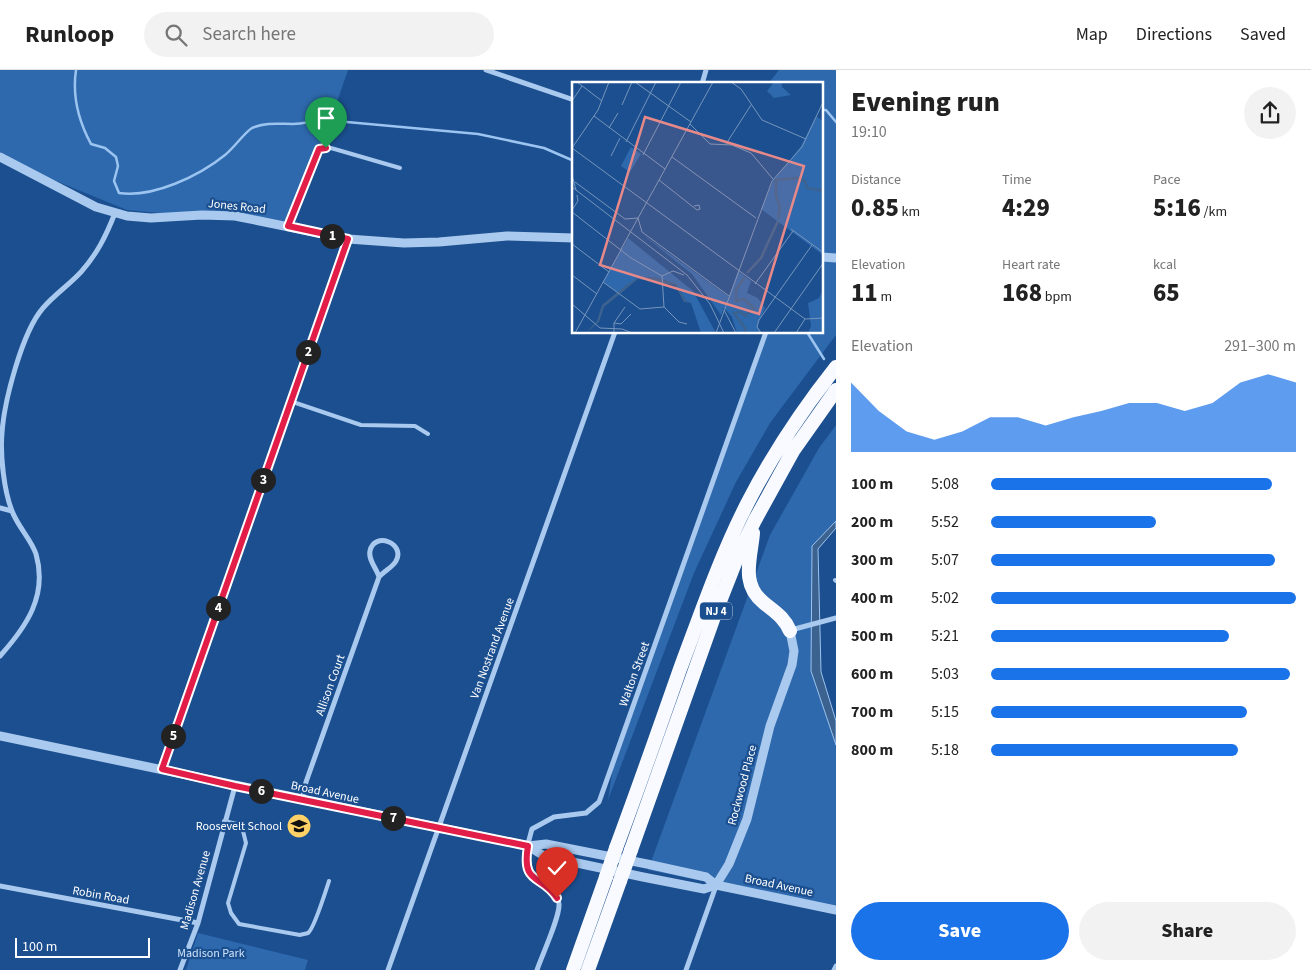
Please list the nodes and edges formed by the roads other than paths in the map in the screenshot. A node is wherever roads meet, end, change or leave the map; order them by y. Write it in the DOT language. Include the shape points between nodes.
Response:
graph roads {
  1 [pos="486,70"];
  2 [pos="572,99"];
  3 [pos="318,155"];
  4 [pos="0,157"];
  5 [pos="400,168"];
  6 [pos="115,213"];
  7 [pos="288,226"];
  8 [pos="572,238"];
  9 [pos="348,239"];
  10 [pos="614,334"];
  11 [pos="765,334"];
  12 [pos="836,367"];
  13 [pos="836,390"];
  14 [pos="290,401"];
  15 [pos="428,434"];
  16 [pos="0,508"];
  17 [pos="12,512"];
  18 [pos="755,520"];
  19 [pos="379,577"];
  20 [pos="835,619"];
  21 [pos="795,629"];
  22 [pos="0,656"];
  23 [pos="0,736"];
  24 [pos="162,769"];
  25 [pos="235,786"];
  26 [pos="302,800"];
  27 [pos="224,821"];
  28 [pos="438,828"];
  29 [pos="528,846"];
  30 [pos="613,879"];
  31 [pos="330,881"];
  32 [pos="716,885"];
  33 [pos="0,886"];
  34 [pos="836,910"];
  35 [pos="198,922"];
  36 [pos="836,966"];
  37 [pos="180,970"];
  38 [pos="388,970"];
  39 [pos="537,970"];
  40 [pos="573,970"];
  41 [pos="588,970"];
  42 [pos="686,970"];
  43 [pos="834,970"];
  1 -- 2 [label="street"];
  3 -- 5 [label="lane" via="319,149 331,148"];
  3 -- 7 [label="street"];
  4 -- 6 [label="street, Jones Road" via="96,208"];
  6 -- 7 [label="street, Jones Road" via="151,218 235,216"];
  6 -- 17 [label="street" via="103,243 81,272 42,309 33,323 17,365 2,433 4,476"];
  7 -- 9 [label="street, Jones Road"];
  8 -- 9 [label="street, Jones Road" via="508,236 404,243"];
  9 -- 14 [label="street"];
  10 -- 28 [label="street, Van Nostrand Avenue"];
  11 -- 29 [label="street, Walton Street" via="598,802 586,813 554,817 532,829"];
  12 -- 30 [label="highway, NJ 4, bridge" via="772,460 730,540 616,848"];
  13 -- 18 [label="highway, NJ 4" via="793,451"];
  14 -- 15 [label="lane" via="361,426 416,426"];
  14 -- 24 [label="street"];
  16 -- 17 [label="street"];
  17 -- 22 [label="street" via="35,553 37,594 26,624"];
  18 -- 21 [label="highway" via="748,564 751,584 756,595"];
  18 -- 30 [label="highway, NJ 4, bridge" via="721,599 631,850"];
  19 -- 19 [label="street, Allison Court" via="398,557 396,548 386,540 374,544 370,551"];
  19 -- 26 [label="street, Allison Court"];
  20 -- 21 [label="street"];
  21 -- 32 [label="street, Rockwood Place" via="792,665 770,726 747,819 729,864"];
  23 -- 24 [label="street, Broad Avenue"];
  24 -- 25 [label="street, Broad Avenue"];
  25 -- 26 [label="street, Broad Avenue"];
  25 -- 27 [label="street, Madison Avenue"];
  26 -- 28 [label="street, Broad Avenue"];
  27 -- 31 [label="lane" via="237,824 246,843 228,904 239,924 305,934 314,922"];
  27 -- 35 [label="street, Madison Avenue"];
  28 -- 29 [label="street, Broad Avenue"];
  28 -- 38 [label="street, Van Nostrand Avenue"];
  29 -- 32 [label="street, Broad Avenue" via="546,844 638,862 706,877"];
  29 -- 32 [label="street, Broad Avenue" via="544,856 634,875 704,889"];
  29 -- 39 [label="street, Walton Street" via="527,869 534,879 555,894 559,904"];
  30 -- 40 [label="highway, NJ 4"];
  30 -- 41 [label="highway, NJ 4"];
  32 -- 34 [label="street, Broad Avenue"];
  32 -- 42 [label="street, Rockwood Place"];
  33 -- 35 [label="street, Robin Road"];
  35 -- 37 [label="street, Madison Avenue"];
  36 -- 43 [label="street"];
}
